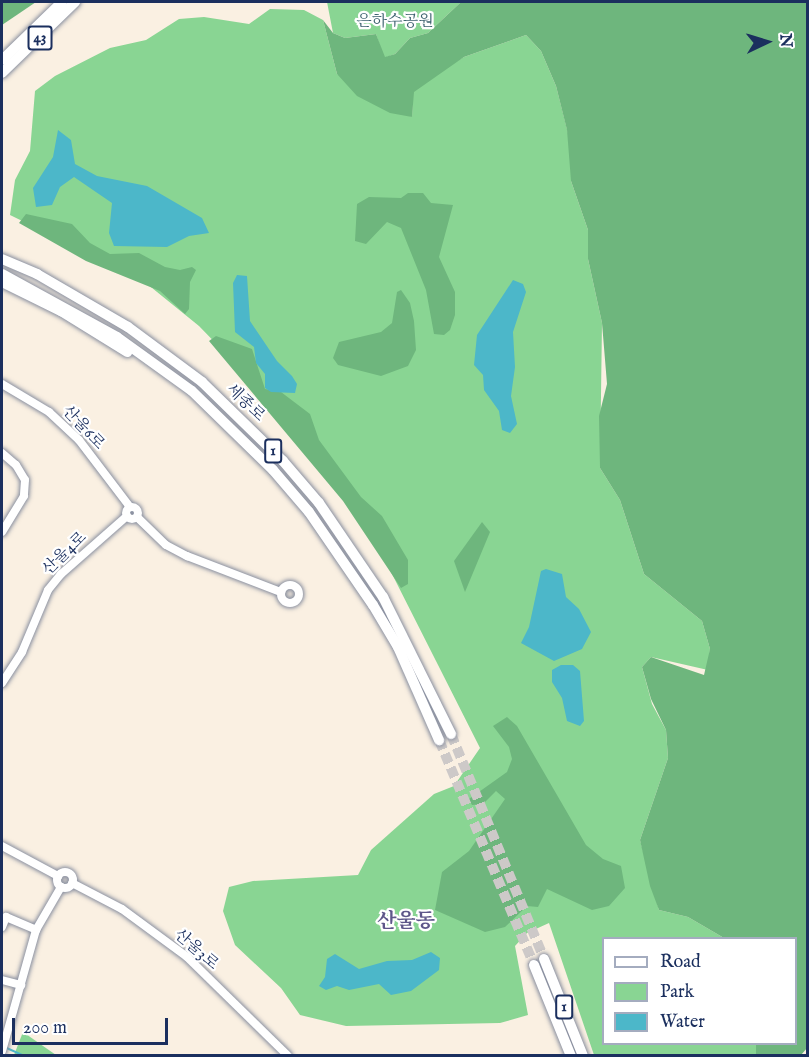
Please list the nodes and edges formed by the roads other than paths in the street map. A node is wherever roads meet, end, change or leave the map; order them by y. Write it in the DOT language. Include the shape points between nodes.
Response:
graph roads {
  1 [pos="62,2"];
  2 [pos="75,2"];
  3 [pos="2,60"];
  4 [pos="2,73"];
  5 [pos="2,253"];
  6 [pos="2,259"];
  7 [pos="2,274"];
  8 [pos="2,282"];
  9 [pos="2,384"];
  10 [pos="243,420"];
  11 [pos="233,428"];
  12 [pos="2,453"];
  13 [pos="130,507"];
  14 [pos="127,516"];
  15 [pos="137,517"];
  16 [pos="2,532"];
  17 [pos="281,592"];
  18 [pos="2,683"];
  19 [pos="450,734"];
  20 [pos="440,740"];
  21 [pos="2,846"];
  22 [pos="58,876"];
  23 [pos="72,883"];
  24 [pos="61,887"];
  25 [pos="2,927"];
  26 [pos="36,930"];
  27 [pos="2,980"];
  28 [pos="21,985"];
  29 [pos="2,1050"];
  30 [pos="288,1056"];
  31 [pos="571,1056"];
  32 [pos="583,1056"];
  1 -- 3 [label="highway, 43"];
  2 -- 4 [label="highway, 43"];
  5 -- 10 [label="highway" via="82,292 139,329 209,384"];
  6 -- 10 [label="highway, 세종로 / 1" via="46,279 128,327 202,382"];
  7 -- 11 [label="highway, 세종로 / 1" via="117,337 192,391"];
  8 -- 11 [label="highway" via="61,311 124,350"];
  9 -- 13 [label="street, 산울6로" via="49,412 79,440"];
  10 -- 19 [label="highway, 세종로 / 1" via="290,470 352,549 409,642"];
  11 -- 20 [label="highway, 세종로 / 1" via="309,512 343,559 398,647"];
  12 -- 16 [label="street" via="25,480 24,496"];
  13 -- 14 [label="street"];
  13 -- 15 [label="street, 산울6로" via="137,508"];
  14 -- 15 [label="street"];
  14 -- 18 [label="street, 산울4로" via="48,590 22,652"];
  15 -- 17 [label="street" via="166,545 187,556"];
  21 -- 22 [label="street"];
  22 -- 23 [label="street, 산울3로" via="68,872"];
  22 -- 24 [label="street"];
  23 -- 24 [label="street"];
  23 -- 30 [label="street, 산울3로" via="122,909 186,957"];
  24 -- 26 [label="street"];
  25 -- 26 [label="street" via="6,916"];
  26 -- 28 [label="street"];
  27 -- 28 [label="street"];
  28 -- 29 [label="street"];
  31 -- 32 [label="highway, 1" via="539,962"];
}
